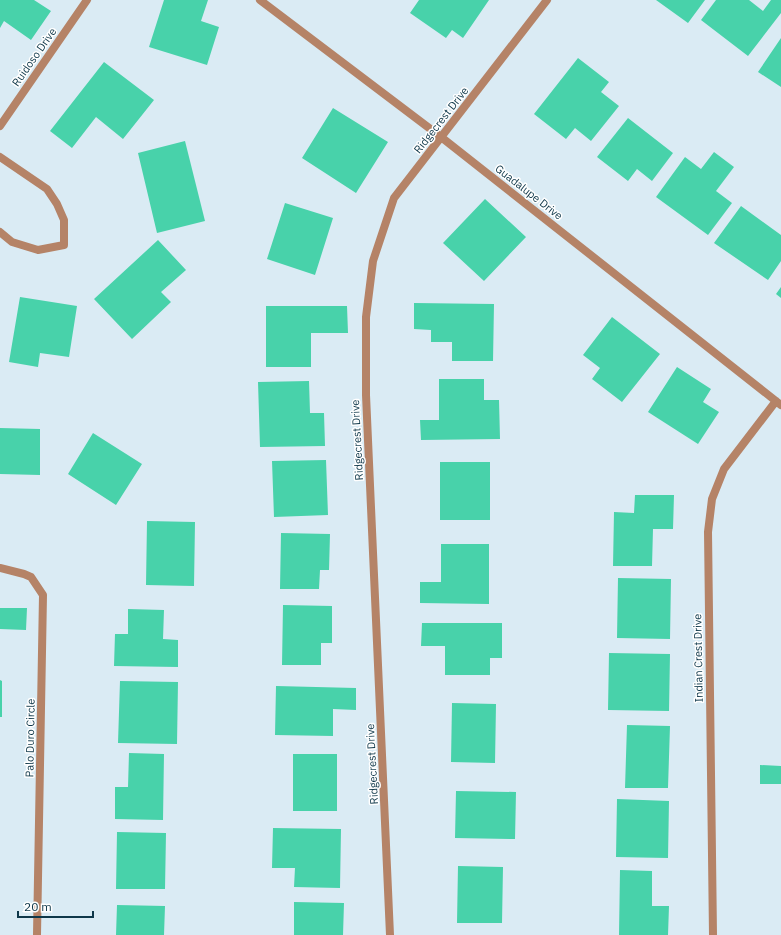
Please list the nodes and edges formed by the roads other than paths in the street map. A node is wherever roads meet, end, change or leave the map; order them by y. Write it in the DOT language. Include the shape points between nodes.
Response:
graph roads {
  1 [pos="87,0"];
  2 [pos="260,0"];
  3 [pos="547,0"];
  4 [pos="0,126"];
  5 [pos="441,137"];
  6 [pos="0,157"];
  7 [pos="0,232"];
  8 [pos="779,403"];
  9 [pos="0,568"];
  10 [pos="38,935"];
  11 [pos="390,935"];
  12 [pos="713,935"];
  1 -- 4 [label="street, Ruidoso Drive"];
  2 -- 5 [label="street, Guadalupe Drive"];
  3 -- 5 [label="street, Ridgecrest Drive"];
  5 -- 8 [label="street, Guadalupe Drive"];
  5 -- 11 [label="street, Ridgecrest Drive" via="394,198 373,261 366,318 366,395"];
  6 -- 7 [label="street" via="47,189 64,220 64,245 38,250 12,242"];
  8 -- 12 [label="street, Indian Crest Drive" via="724,469 711,506 708,540"];
  9 -- 10 [label="street, Palo Duro Circle" via="31,577 43,595"];
}
